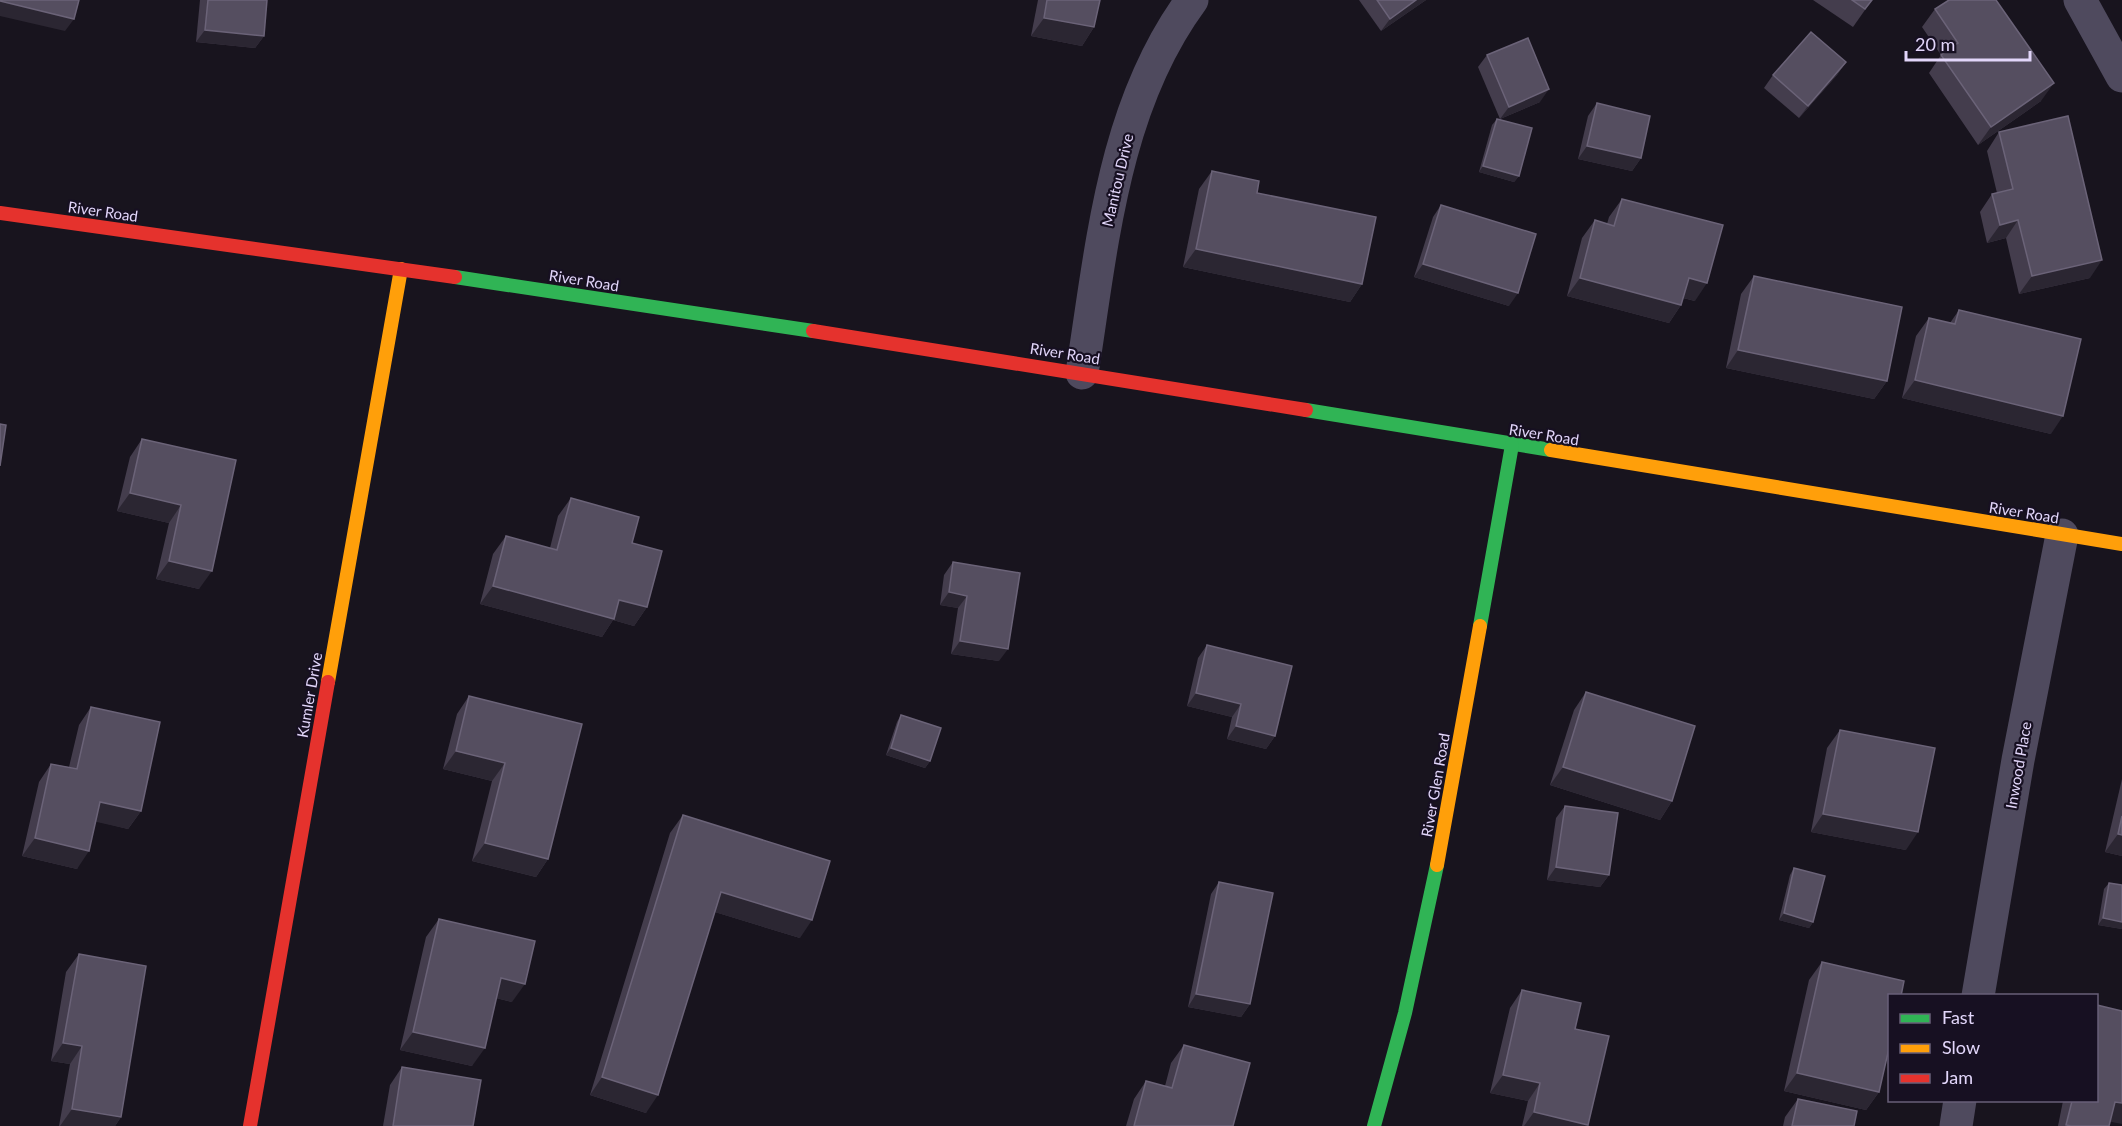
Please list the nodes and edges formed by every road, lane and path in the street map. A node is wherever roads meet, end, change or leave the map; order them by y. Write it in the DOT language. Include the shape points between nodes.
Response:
graph roads {
  1 [pos="1192,0"];
  2 [pos="2080,0"];
  3 [pos="2122,76"];
  4 [pos="0,213"];
  5 [pos="401,269"];
  6 [pos="1082,373"];
  7 [pos="1512,445"];
  8 [pos="2062,535"];
  9 [pos="2122,544"];
  10 [pos="1978,994"];
  11 [pos="1960,1102"];
  12 [pos="250,1126"];
  13 [pos="1374,1126"];
  14 [pos="1956,1126"];
  1 -- 6 [label="street, Manitou Drive" via="1148,76 1126,134 1108,209"];
  2 -- 3 [label="street"];
  4 -- 5 [label="street, River Road"];
  5 -- 6 [label="street, River Road"];
  5 -- 12 [label="street, Kumler Drive"];
  6 -- 7 [label="street, River Road"];
  7 -- 8 [label="street, River Road"];
  7 -- 13 [label="street, River Glen Road" via="1434,884"];
  8 -- 9 [label="street, River Road"];
  8 -- 10 [label="street, Inwood Place"];
  11 -- 14 [label="street"];
}
